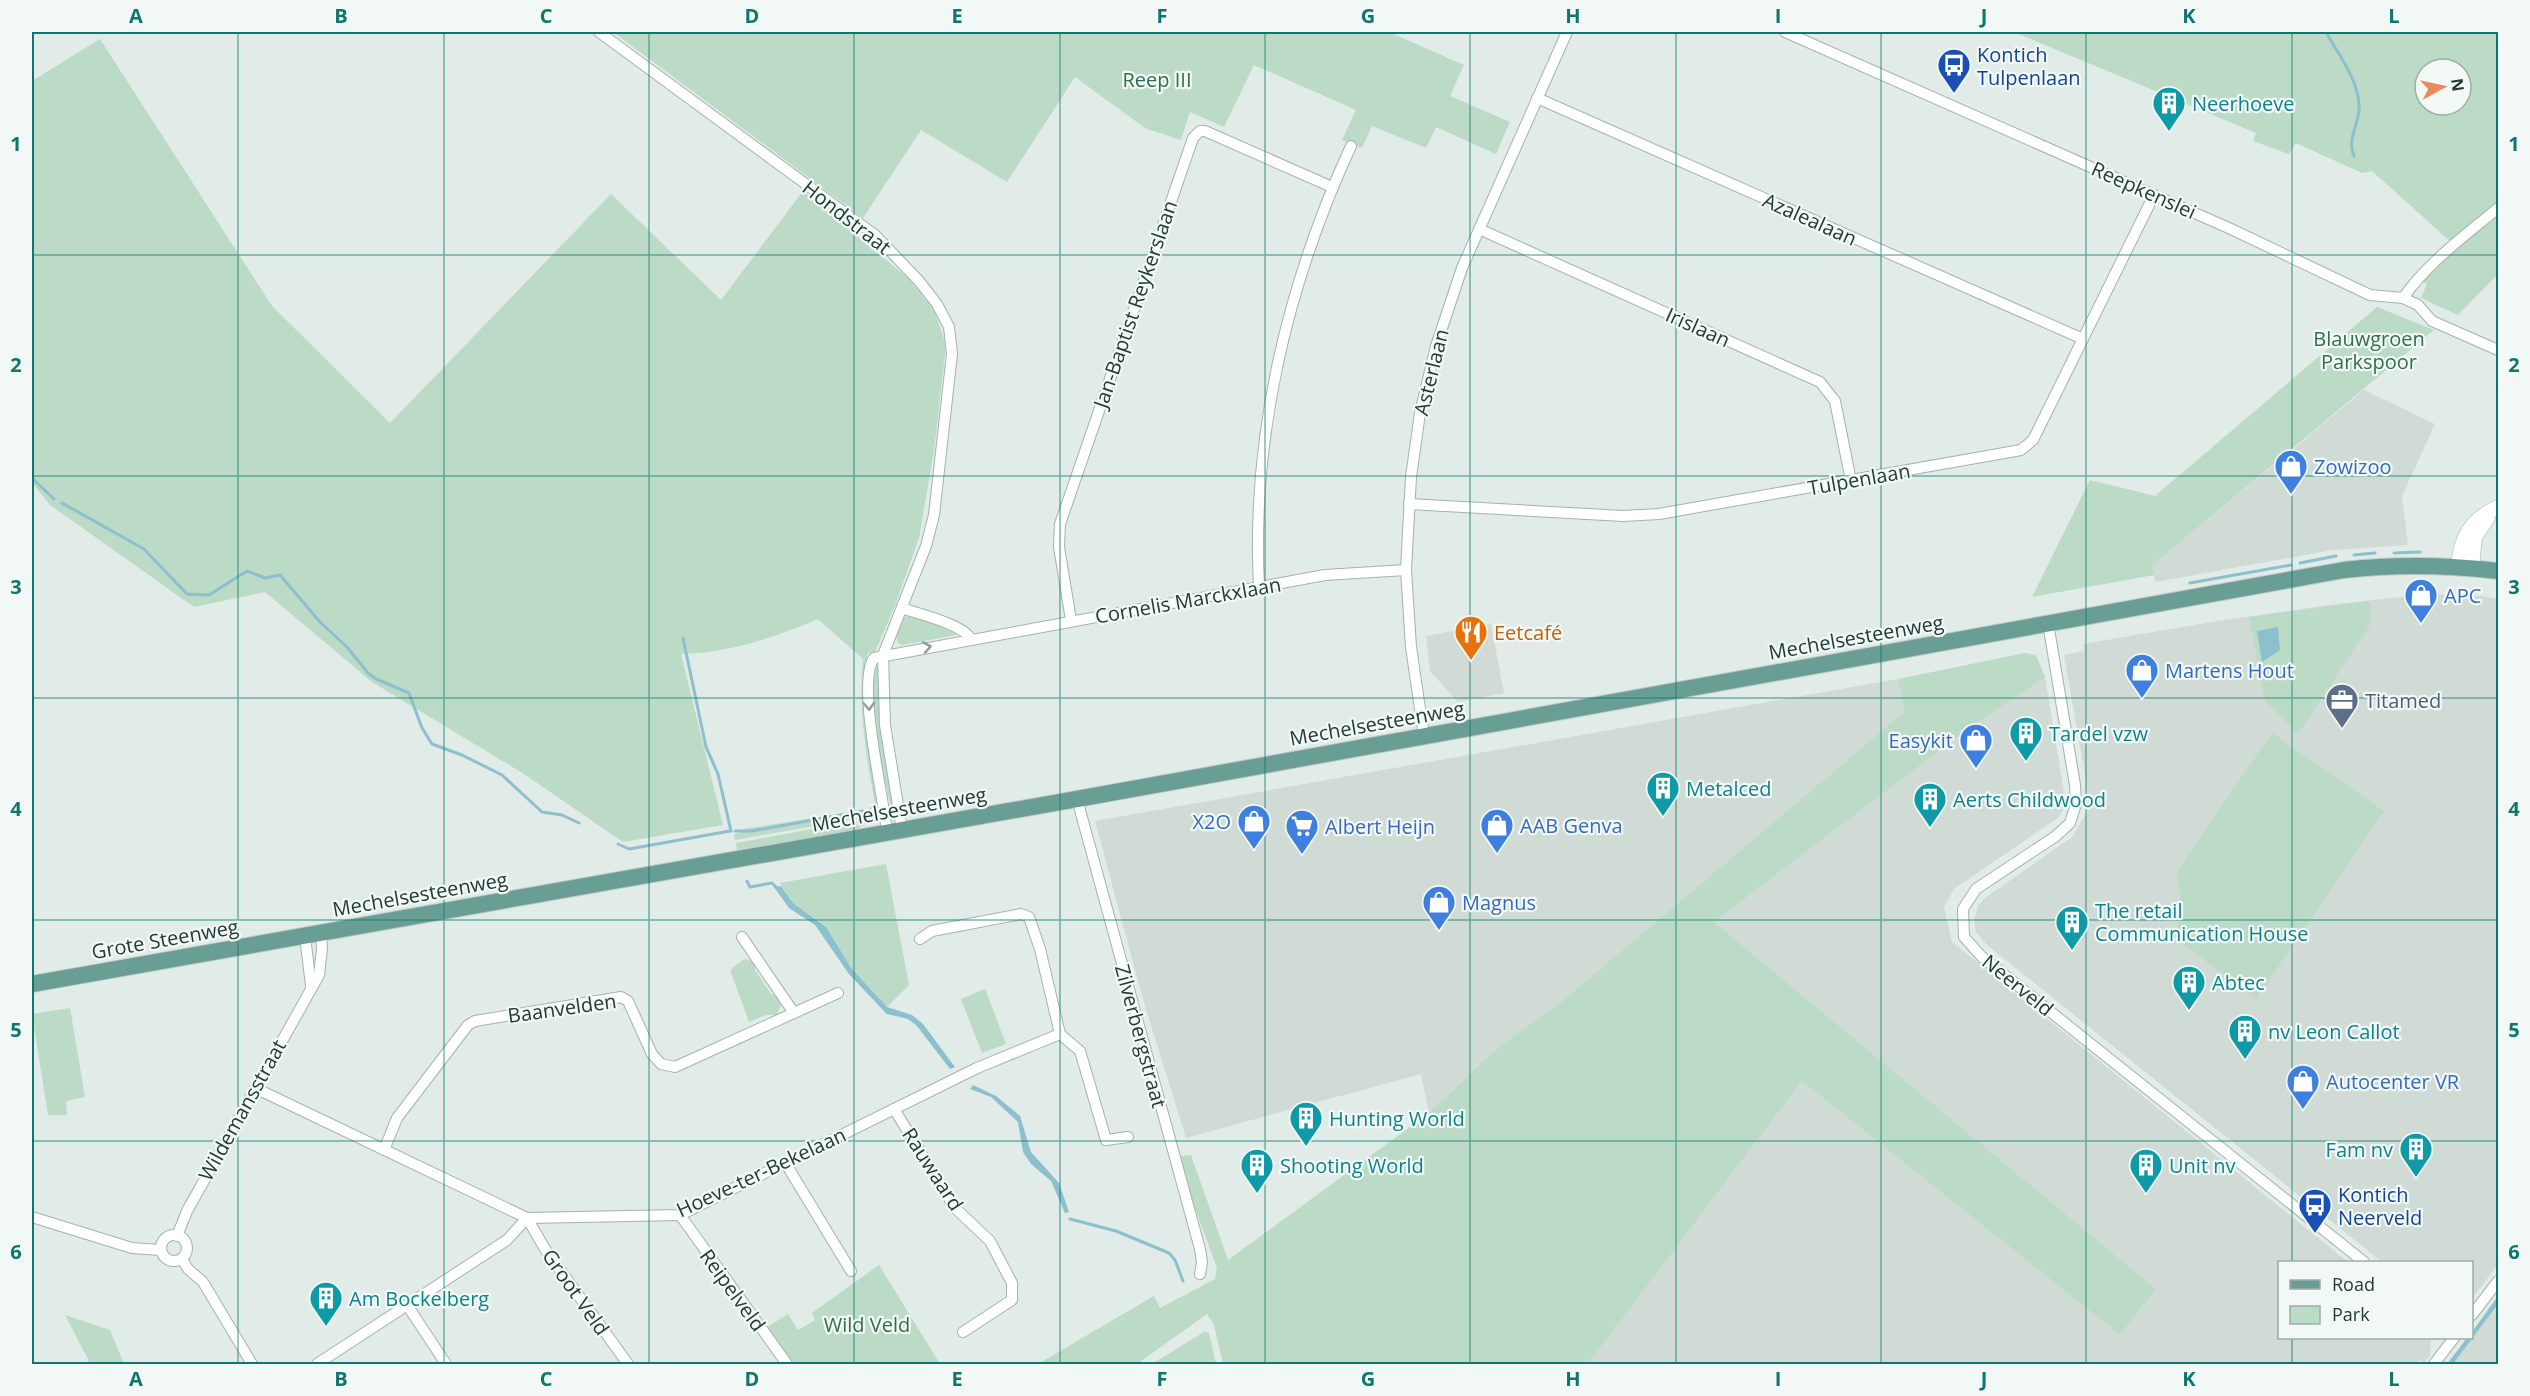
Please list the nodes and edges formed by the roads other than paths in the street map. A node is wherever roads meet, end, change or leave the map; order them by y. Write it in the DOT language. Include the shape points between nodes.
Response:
graph roads {
  1 [pos="599,32"];
  2 [pos="1567,32"];
  3 [pos="1785,32"];
  4 [pos="1537,98"];
  5 [pos="1351,146"];
  6 [pos="1332,187"];
  7 [pos="2154,195"];
  8 [pos="2499,208"];
  9 [pos="1479,229"];
  10 [pos="2403,298"];
  11 [pos="2083,339"];
  12 [pos="2499,350"];
  13 [pos="1851,481"];
  14 [pos="1409,504"];
  15 [pos="2499,507"];
  16 [pos="2465,568"];
  17 [pos="1406,570"];
  18 [pos="2499,571"];
  19 [pos="1259,587"];
  20 [pos="902,608"];
  21 [pos="1071,620"];
  22 [pos="2048,623"];
  23 [pos="971,639"];
  24 [pos="884,655"];
  25 [pos="1424,736"];
  26 [pos="1077,799"];
  27 [pos="895,831"];
  28 [pos="313,934"];
  29 [pos="742,937"];
  30 [pos="920,939"];
  31 [pos="32,984"];
  32 [pos="311,986"];
  33 [pos="838,993"];
  34 [pos="794,1013"];
  35 [pos="1060,1034"];
  36 [pos="255,1088"];
  37 [pos="894,1109"];
  38 [pos="1128,1137"];
  39 [pos="384,1150"];
  40 [pos="786,1164"];
  41 [pos="680,1215"];
  42 [pos="32,1217"];
  43 [pos="527,1218"];
  44 [pos="177,1236"];
  45 [pos="161,1250"];
  46 [pos="182,1259"];
  47 [pos="2362,1261"];
  48 [pos="851,1271"];
  49 [pos="1200,1274"];
  50 [pos="2499,1281"];
  51 [pos="407,1305"];
  52 [pos="2473,1315"];
  53 [pos="963,1332"];
  54 [pos="2453,1339"];
  55 [pos="252,1365"];
  56 [pos="317,1365"];
  57 [pos="446,1365"];
  58 [pos="628,1365"];
  59 [pos="787,1365"];
  60 [pos="2434,1365"];
  1 -- 20 [label="street, Hondstraat" via="875,236 919,281 942,313 951,332 952,354 934,514"];
  2 -- 4 [label="street, Asterlaan"];
  3 -- 7 [label="street, Reepkenslei"];
  4 -- 9 [label="street, Asterlaan"];
  4 -- 11 [label="street, Azalealaan"];
  5 -- 6 [label="street"];
  6 -- 19 [label="street" via="1293,299 1274,385 1261,479"];
  6 -- 21 [label="street, Jan-Baptist Reykerslaan" via="1205,131 1192,138 1060,524 1059,548"];
  7 -- 10 [label="street, Reepkenslei" via="2370,295"];
  7 -- 11 [label="street, Tulpenlaan"];
  8 -- 10 [label="street" via="2434,262"];
  9 -- 13 [label="street, Irislaan" via="1820,382 1835,401"];
  9 -- 14 [label="street, Asterlaan" via="1452,296 1429,371"];
  10 -- 12 [label="street" via="2418,305 2432,321"];
  11 -- 13 [label="street, Tulpenlaan" via="2033,440 2025,448"];
  13 -- 14 [label="street, Tulpenlaan" via="1651,515"];
  14 -- 17 [label="street, Asterlaan"];
  15 -- 16 [label="street" via="2473,522 2465,533"];
  16 -- 18 [label="main road, Mechelsesteenweg"];
  16 -- 22 [label="main road, Mechelsesteenweg" via="2397,566 2344,570"];
  17 -- 19 [label="street, Cornelis Marckxlaan" via="1338,573"];
  17 -- 25 [label="street, Asterlaan" via="1411,647"];
  19 -- 21 [label="street, Cornelis Marckxlaan"];
  20 -- 23 [label="street" via="957,628"];
  20 -- 24 [label="street, Hondstraat"];
  21 -- 23 [label="street, Cornelis Marckxlaan"];
  22 -- 25 [label="main road, Mechelsesteenweg"];
  22 -- 47 [label="street, Neerveld" via="2076,804 2070,822 2055,836 1976,889 1963,909 1964,937 1982,957"];
  24 -- 23 [label="street, Cornelis Marckxlaan, one-way"];
  24 -- 27 [label="street, Hondstraat" via="885,725"];
  25 -- 26 [label="main road, Mechelsesteenweg"];
  26 -- 27 [label="main road, Mechelsesteenweg"];
  26 -- 49 [label="street, Zilverbergstraat" via="1200,1249"];
  27 -- 28 [label="main road, Mechelsesteenweg"];
  28 -- 31 [label="main road, Grote Steenweg"];
  28 -- 32 [label="street"];
  28 -- 32 [label="street, Wildemansstraat" via="321,968"];
  29 -- 34 [label="street"];
  30 -- 35 [label="street" via="932,931 1027,915 1040,950"];
  32 -- 36 [label="street, Wildemansstraat"];
  33 -- 34 [label="street, Baanvelden"];
  34 -- 39 [label="street, Baanvelden" via="675,1067 660,1064 652,1054 628,1001 621,997 475,1021 398,1118"];
  35 -- 37 [label="street, Hoeve-ter-Bekelaan" via="977,1068"];
  35 -- 38 [label="street" via="1080,1051 1106,1140"];
  36 -- 39 [label="street, Hoeve-ter-Bekelaan"];
  36 -- 44 [label="street, Wildemansstraat"];
  37 -- 40 [label="street, Hoeve-ter-Bekelaan"];
  37 -- 53 [label="street, Rauwaard" via="956,1208 990,1241 1012,1283 1012,1300"];
  39 -- 43 [label="street, Hoeve-ter-Bekelaan"];
  40 -- 41 [label="street, Hoeve-ter-Bekelaan"];
  40 -- 48 [label="street"];
  41 -- 43 [label="street, Hoeve-ter-Bekelaan"];
  41 -- 59 [label="street, Reipelveld"];
  42 -- 45 [label="street" via="132,1248"];
  43 -- 51 [label="street" via="507,1240"];
  43 -- 58 [label="street, Groot Veld"];
  44 -- 45 [label="street, Wildemansstraat" via="165,1239"];
  44 -- 46 [label="street" via="187,1246"];
  45 -- 46 [label="street" via="167,1259"];
  46 -- 55 [label="street" via="203,1282"];
  50 -- 52 [label="street"];
  51 -- 56 [label="street"];
  51 -- 57 [label="street"];
  54 -- 60 [label="street"];
}
